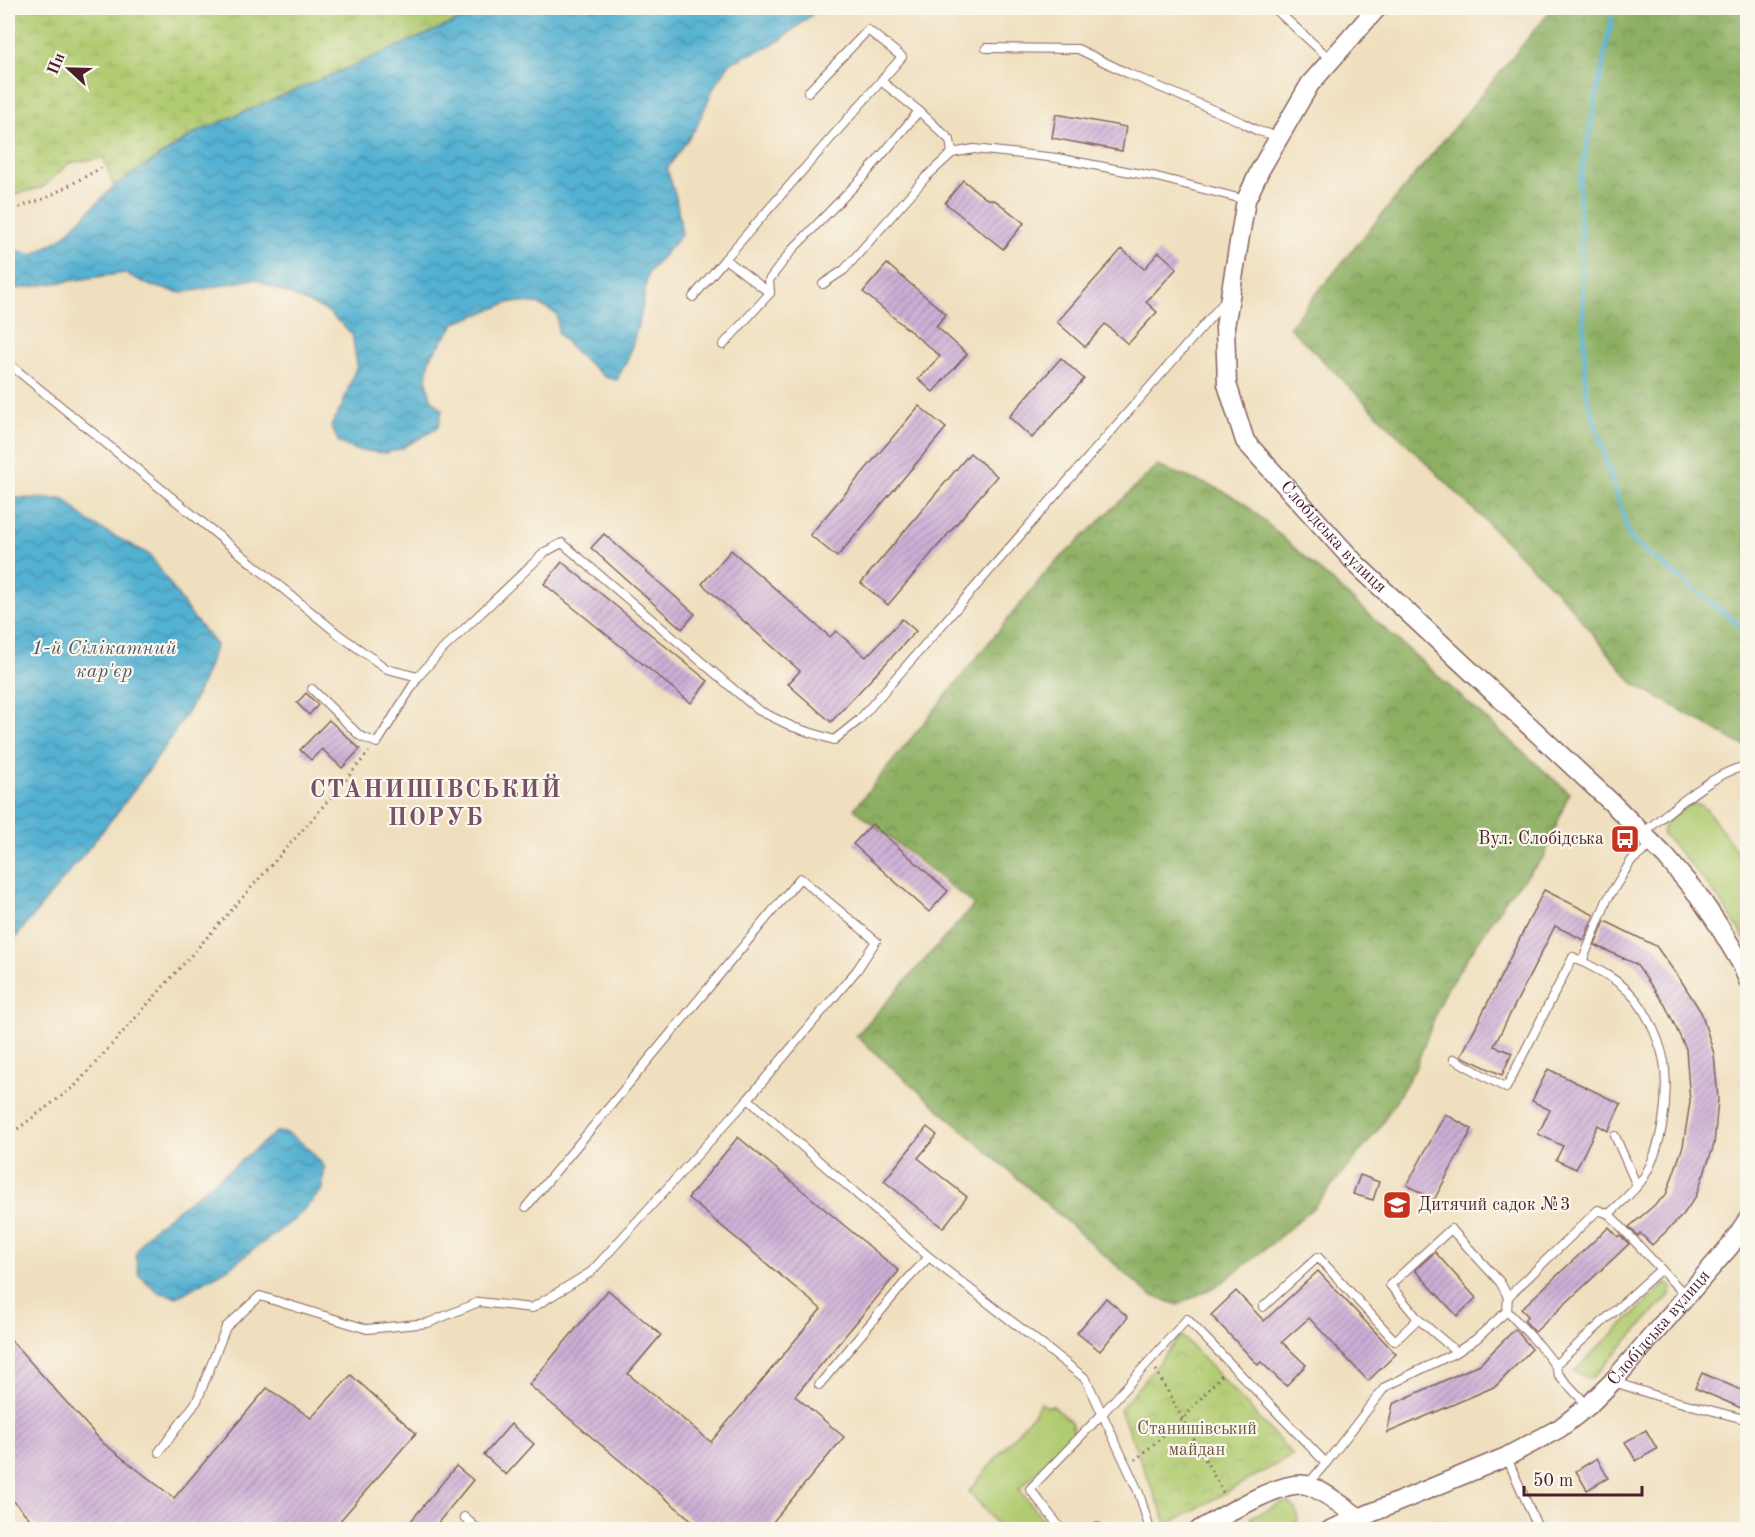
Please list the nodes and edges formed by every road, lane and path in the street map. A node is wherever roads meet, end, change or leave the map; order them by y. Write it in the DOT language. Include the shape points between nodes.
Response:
graph roads {
  1 [pos="1274,8"];
  2 [pos="1377,8"];
  3 [pos="986,48"];
  4 [pos="1331,60"];
  5 [pos="880,81"];
  6 [pos="808,92"];
  7 [pos="919,111"];
  8 [pos="1280,137"];
  9 [pos="952,153"];
  10 [pos="101,168"];
  11 [pos="1246,200"];
  12 [pos="8,211"];
  13 [pos="725,258"];
  14 [pos="823,284"];
  15 [pos="770,293"];
  16 [pos="1230,295"];
  17 [pos="693,297"];
  18 [pos="723,345"];
  19 [pos="8,363"];
  20 [pos="418,677"];
  21 [pos="312,689"];
  22 [pos="377,743"];
  23 [pos="1748,767"];
  24 [pos="1648,839"];
  25 [pos="1582,962"];
  26 [pos="1748,981"];
  27 [pos="1454,1059"];
  28 [pos="748,1099"];
  29 [pos="8,1136"];
  30 [pos="1615,1136"];
  31 [pos="1637,1186"];
  32 [pos="526,1207"];
  33 [pos="1610,1214"];
  34 [pos="1748,1219"];
  35 [pos="929,1257"];
  36 [pos="1661,1269"];
  37 [pos="1508,1297"];
  38 [pos="1687,1297"];
  39 [pos="1263,1307"];
  40 [pos="1507,1311"];
  41 [pos="1418,1319"];
  42 [pos="1456,1352"];
  43 [pos="1150,1360"];
  44 [pos="1231,1364"];
  45 [pos="1555,1365"];
  46 [pos="1613,1381"];
  47 [pos="819,1385"];
  48 [pos="1588,1406"];
  49 [pos="1102,1414"];
  50 [pos="1183,1419"];
  51 [pos="1748,1420"];
  52 [pos="159,1452"];
  53 [pos="1506,1457"];
  54 [pos="1326,1463"];
  55 [pos="1126,1467"];
  56 [pos="1307,1485"];
  57 [pos="1233,1510"];
  58 [pos="464,1517"];
  59 [pos="1358,1517"];
  60 [pos="479,1530"];
  61 [pos="1062,1530"];
  62 [pos="1096,1530"];
  63 [pos="1105,1530"];
  64 [pos="1150,1530"];
  65 [pos="1199,1530"];
  66 [pos="1330,1530"];
  67 [pos="1539,1530"];
  1 -- 4 [label="lane"];
  2 -- 4 [label="street, Слобідська вулиця"];
  3 -- 8 [label="lane" via="1078,49 1258,131"];
  4 -- 8 [label="street, Слобідська вулиця" via="1310,84"];
  5 -- 6 [label="lane" via="902,57 868,30"];
  5 -- 7 [label="lane"];
  5 -- 13 [label="lane"];
  7 -- 9 [label="lane" via="950,140"];
  7 -- 15 [label="lane" via="865,175 792,250 769,280"];
  8 -- 11 [label="street, Слобідська вулиця"];
  9 -- 11 [label="lane" via="974,149 1057,158 1157,177"];
  9 -- 14 [label="lane" via="844,270"];
  10 -- 12 [label="path" via="46,198"];
  11 -- 16 [label="street, Слобідська вулиця"];
  13 -- 15 [label="lane"];
  13 -- 17 [label="lane"];
  15 -- 18 [label="lane"];
  16 -- 20 [label="lane" via="859,720 834,740 758,710 562,543 545,552"];
  16 -- 24 [label="street, Слобідська вулиця" via="1225,327 1227,384 1245,441 1357,565"];
  19 -- 20 [label="lane" via="338,633 387,669"];
  20 -- 22 [label="lane"];
  21 -- 22 [label="lane" via="360,736"];
  22 -- 29 [label="path" via="75,1086"];
  23 -- 24 [label="lane" via="1740,766 1713,779"];
  24 -- 25 [label="lane" via="1606,900"];
  24 -- 26 [label="street, Слобідська вулиця" via="1718,923"];
  25 -- 27 [label="lane" via="1573,957 1506,1088"];
  25 -- 31 [label="lane" via="1634,996 1657,1038 1665,1068 1659,1138"];
  28 -- 32 [label="lane" via="857,970 876,941 800,878"];
  28 -- 35 [label="lane"];
  28 -- 52 [label="lane" via="591,1272 532,1308 479,1302 428,1323 367,1329 260,1296 226,1327 197,1401"];
  30 -- 31 [label="lane"];
  31 -- 33 [label="lane"];
  33 -- 36 [label="lane"];
  33 -- 37 [label="lane" via="1598,1210"];
  34 -- 38 [label="street, Слобідська вулиця"];
  35 -- 47 [label="lane"];
  35 -- 49 [label="lane" via="1086,1379"];
  36 -- 38 [label="lane"];
  36 -- 45 [label="lane"];
  37 -- 40 [label="lane"];
  37 -- 41 [label="lane" via="1500,1282 1451,1229 1390,1285"];
  38 -- 46 [label="street, Слобідська вулиця"];
  39 -- 41 [label="lane" via="1318,1257 1395,1341"];
  40 -- 42 [label="lane"];
  40 -- 45 [label="lane"];
  41 -- 42 [label="lane"];
  42 -- 54 [label="lane" via="1385,1387"];
  43 -- 44 [label="lane" via="1187,1318"];
  43 -- 49 [label="lane"];
  43 -- 50 [label="path"];
  44 -- 50 [label="path"];
  44 -- 54 [label="lane"];
  45 -- 48 [label="lane" via="1558,1374"];
  46 -- 48 [label="street, Слобідська вулиця"];
  46 -- 51 [label="lane"];
  48 -- 53 [label="street, Слобідська вулиця" via="1560,1428"];
  49 -- 55 [label="lane"];
  49 -- 61 [label="lane" via="1030,1490"];
  50 -- 55 [label="path"];
  50 -- 57 [label="path"];
  53 -- 59 [label="street"];
  53 -- 67 [label="lane"];
  54 -- 56 [label="lane"];
  55 -- 64 [label="lane"];
  56 -- 57 [label="street" via="1265,1494"];
  56 -- 59 [label="street"];
  57 -- 65 [label="street"];
  58 -- 60 [label="lane"];
  59 -- 66 [label="street"];
  62 -- 63 [label="lane"];
}
